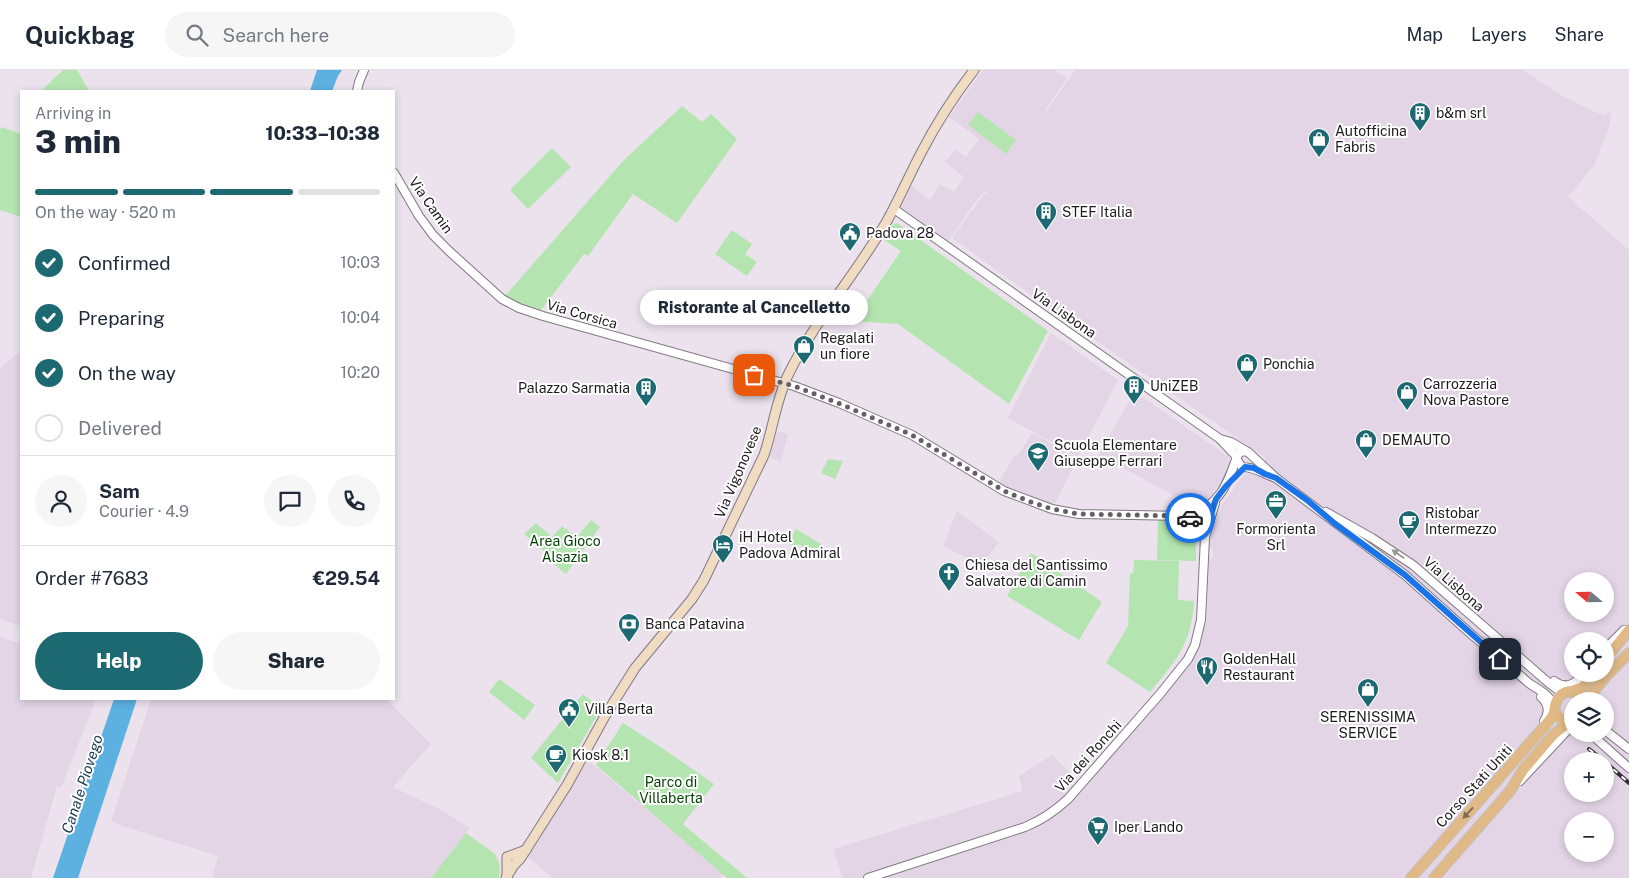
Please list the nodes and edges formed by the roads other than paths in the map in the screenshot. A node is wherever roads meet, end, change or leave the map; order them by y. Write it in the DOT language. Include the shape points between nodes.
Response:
graph roads {
  1 [pos="364,70"];
  2 [pos="974,70"];
  3 [pos="358,90"];
  4 [pos="395,175"];
  5 [pos="894,208"];
  6 [pos="470,271"];
  7 [pos="784,383"];
  8 [pos="1220,438"];
  9 [pos="1249,453"];
  10 [pos="1237,458"];
  11 [pos="1246,467"];
  12 [pos="1276,478"];
  13 [pos="1226,486"];
  14 [pos="1216,499"];
  15 [pos="1315,507"];
  16 [pos="1202,511"];
  17 [pos="1184,516"];
  18 [pos="1210,519"];
  19 [pos="1199,522"];
  20 [pos="1205,538"];
  21 [pos="1629,625"];
  22 [pos="1629,630"];
  23 [pos="1614,640"];
  24 [pos="1614,649"];
  25 [pos="1518,656"];
  26 [pos="1626,656"];
  27 [pos="1574,682"];
  28 [pos="1587,682"];
  29 [pos="1530,684"];
  30 [pos="1568,692"];
  31 [pos="1592,692"];
  32 [pos="1600,692"];
  33 [pos="1564,694"];
  34 [pos="1555,708"];
  35 [pos="1564,719"];
  36 [pos="1564,727"];
  37 [pos="1614,736"];
  38 [pos="1614,737"];
  39 [pos="1594,742"];
  40 [pos="1600,742"];
  41 [pos="1622,744"];
  42 [pos="1629,749"];
  43 [pos="1615,756"];
  44 [pos="1516,760"];
  45 [pos="1629,768"];
  46 [pos="507,878"];
  47 [pos="868,878"];
  48 [pos="1411,878"];
  49 [pos="1434,878"];
  1 -- 3 [label="street"];
  2 -- 5 [label="main road, Via Vigonovese" via="927,143"];
  4 -- 6 [label="street, Via Camin" via="433,236"];
  5 -- 7 [label="main road, Via Vigonovese"];
  5 -- 8 [label="street, Via Lisbona"];
  6 -- 7 [label="street, Via Corsica" via="502,299 525,311"];
  7 -- 17 [label="street, Via Corsica" via="912,435 1004,491 1052,509 1072,513"];
  7 -- 46 [label="main road, Via Vigonovese" via="764,455 707,575 692,599 635,668 526,850 512,861"];
  8 -- 9 [label="street, Via Lisbona"];
  8 -- 10 [label="street, Via Lisbona"];
  9 -- 10 [label="street" via="1240,452"];
  9 -- 11 [label="street" via="1252,462"];
  9 -- 12 [label="street, Via Lisbona"];
  10 -- 11 [label="street, Via Lisbona" via="1239,465"];
  10 -- 13 [label="street"];
  11 -- 12 [label="street, Via Lisbona"];
  11 -- 13 [label="street"];
  12 -- 15 [label="street, Via Lisbona"];
  13 -- 14 [label="street"];
  14 -- 16 [label="street"];
  14 -- 18 [label="street, Via dei Ronchi"];
  25 -- 15 [label="street, Via Lisbona, one-way" via="1413,565"];
  15 -- 29 [label="street, Via Lisbona" via="1405,575"];
  16 -- 17 [label="street"];
  16 -- 18 [label="street" via="1209,512"];
  16 -- 19 [label="street" via="1197,518"];
  17 -- 19 [label="street"];
  18 -- 19 [label="street" via="1206,524"];
  18 -- 20 [label="street, Via dei Ronchi"];
  19 -- 20 [label="street, Via dei Ronchi"];
  20 -- 47 [label="street, Via dei Ronchi" via="1200,626 1188,659 1068,799 1038,822"];
  21 -- 23 [label="street"];
  22 -- 24 [label="main road"];
  25 -- 27 [label="street" via="1560,685"];
  25 -- 30 [label="street, Via Lisbona" via="1554,687"];
  26 -- 31 [label="main road"];
  26 -- 32 [label="street"];
  28 -- 30 [label="main road" via="1583,687"];
  29 -- 34 [label="street, Via Lisbona" via="1552,701"];
  29 -- 44 [label="street" via="1547,702 1549,710"];
  33 -- 34 [label="main road, Corso Stati Uniti" via="1558,698"];
  34 -- 35 [label="main road"];
  34 -- 44 [label="main road, Corso Stati Uniti" via="1549,722"];
  36 -- 49 [label="main road, Corso Stati Uniti" via="1553,735 1510,791"];
  37 -- 41 [label="street"];
  38 -- 41 [label="street"];
  39 -- 43 [label="street"];
  40 -- 43 [label="street"];
  41 -- 42 [label="street"];
  43 -- 45 [label="street"];
  44 -- 48 [label="main road, Corso Stati Uniti, one-way"];
}
